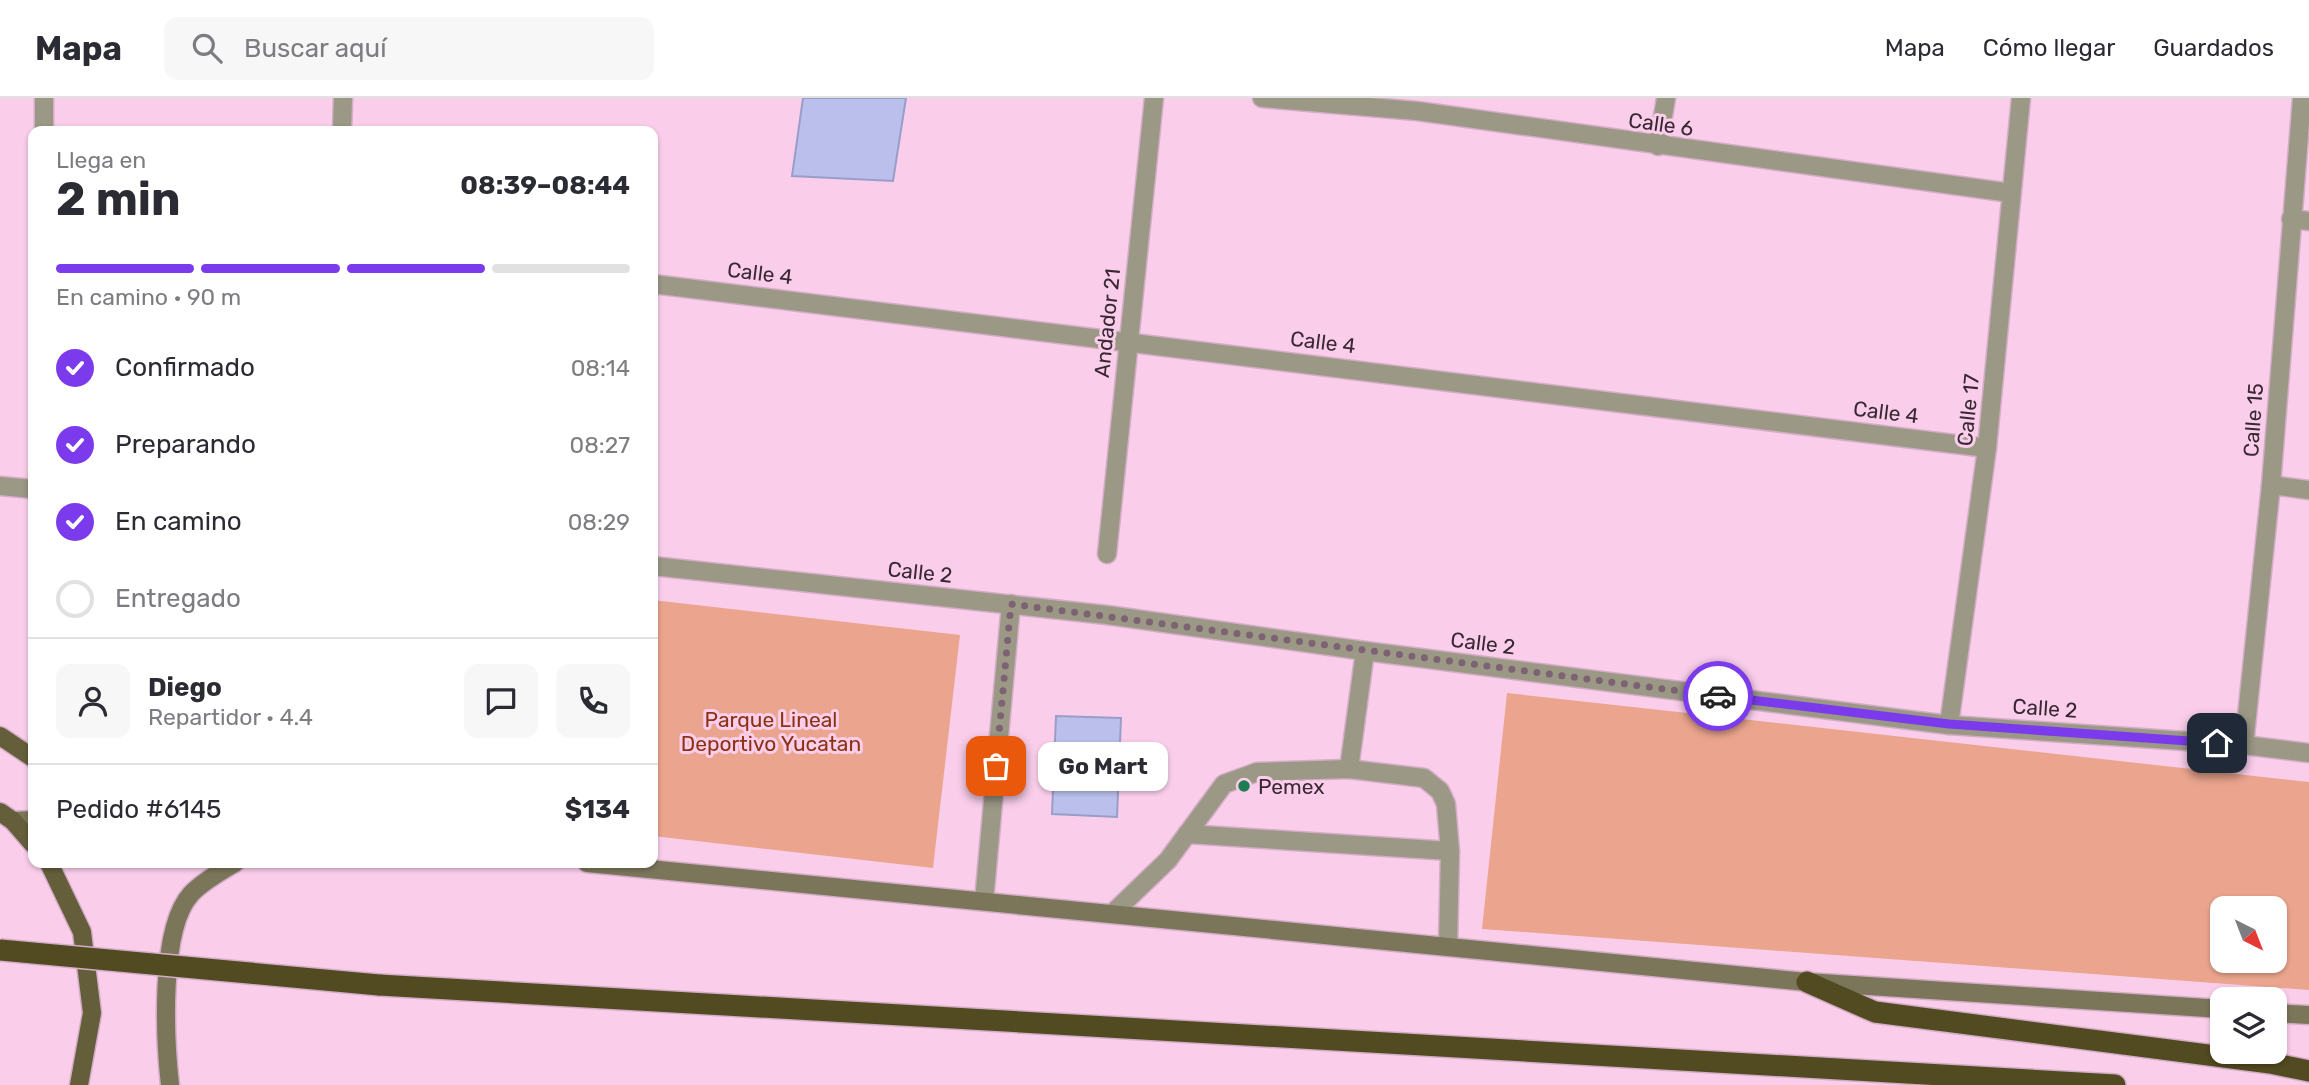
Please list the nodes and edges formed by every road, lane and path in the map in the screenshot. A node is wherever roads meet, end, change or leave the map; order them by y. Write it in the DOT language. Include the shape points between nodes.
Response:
graph roads {
  1 [pos="44,98"];
  2 [pos="343,98"];
  3 [pos="1154,98"];
  4 [pos="1262,98"];
  5 [pos="1666,98"];
  6 [pos="2021,98"];
  7 [pos="2302,98"];
  8 [pos="1418,104"];
  9 [pos="44,126"];
  10 [pos="342,126"];
  11 [pos="1658,146"];
  12 [pos="2011,194"];
  13 [pos="2300,220"];
  14 [pos="658,285"];
  15 [pos="1127,340"];
  16 [pos="1987,448"];
  17 [pos="2271,485"];
  18 [pos="0,486"];
  19 [pos="28,489"];
  20 [pos="2309,490"];
  21 [pos="1107,554"];
  22 [pos="658,567"];
  23 [pos="1011,604"];
  24 [pos="1365,651"];
  25 [pos="1949,724"];
  26 [pos="0,736"];
  27 [pos="2244,745"];
  28 [pos="2309,752"];
  29 [pos="28,755"];
  30 [pos="1349,769"];
  31 [pos="6,816"];
  32 [pos="28,819"];
  33 [pos="1187,834"];
  34 [pos="28,839"];
  35 [pos="1450,852"];
  36 [pos="51,868"];
  37 [pos="227,868"];
  38 [pos="639,868"];
  39 [pos="984,901"];
  40 [pos="1113,913"];
  41 [pos="1448,946"];
  42 [pos="0,950"];
  43 [pos="1807,982"];
  44 [pos="2210,1008"];
  45 [pos="2287,1014"];
  46 [pos="2309,1015"];
  47 [pos="2309,1071"];
  48 [pos="79,1085"];
  49 [pos="170,1085"];
  50 [pos="2115,1085"];
  1 -- 9 [label="street"];
  2 -- 10 [label="street"];
  3 -- 15 [label="street, Andador 21"];
  4 -- 8 [label="street, Calle 6"];
  5 -- 11 [label="street"];
  6 -- 12 [label="street, Calle 17"];
  7 -- 13 [label="street, Calle 15"];
  8 -- 11 [label="street, Calle 6"];
  11 -- 12 [label="street, Calle 6"];
  12 -- 16 [label="street, Calle 17"];
  13 -- 17 [label="street, Calle 15"];
  14 -- 15 [label="street, Calle 4"];
  15 -- 16 [label="street, Calle 4"];
  15 -- 21 [label="street, Andador 21"];
  16 -- 25 [label="street, Calle 17"];
  17 -- 20 [label="street"];
  17 -- 27 [label="street, Calle 15"];
  18 -- 19 [label="street"];
  22 -- 23 [label="street, Calle 2"];
  23 -- 24 [label="street, Calle 2"];
  23 -- 39 [label="street"];
  24 -- 25 [label="street, Calle 2"];
  24 -- 30 [label="street"];
  25 -- 27 [label="street, Calle 2"];
  26 -- 29 [label="main road"];
  27 -- 28 [label="street, Calle 2"];
  30 -- 33 [label="street" via="1256,772 1224,784"];
  30 -- 35 [label="street" via="1424,778 1440,791 1446,804"];
  31 -- 32 [label="main road"];
  31 -- 34 [label="main road"];
  33 -- 35 [label="street"];
  33 -- 40 [label="street" via="1168,860"];
  35 -- 41 [label="street"];
  36 -- 48 [label="main road" via="82,932 92,1013"];
  37 -- 49 [label="main road" via="190,895 177,918 164,1003"];
  38 -- 39 [label="main road"];
  39 -- 40 [label="main road"];
  40 -- 41 [label="main road"];
  41 -- 43 [label="main road"];
  42 -- 50 [label="highway, bridge" via="379,985"];
  43 -- 44 [label="main road"];
  43 -- 47 [label="highway" via="1875,1012"];
  45 -- 46 [label="main road"];
}
